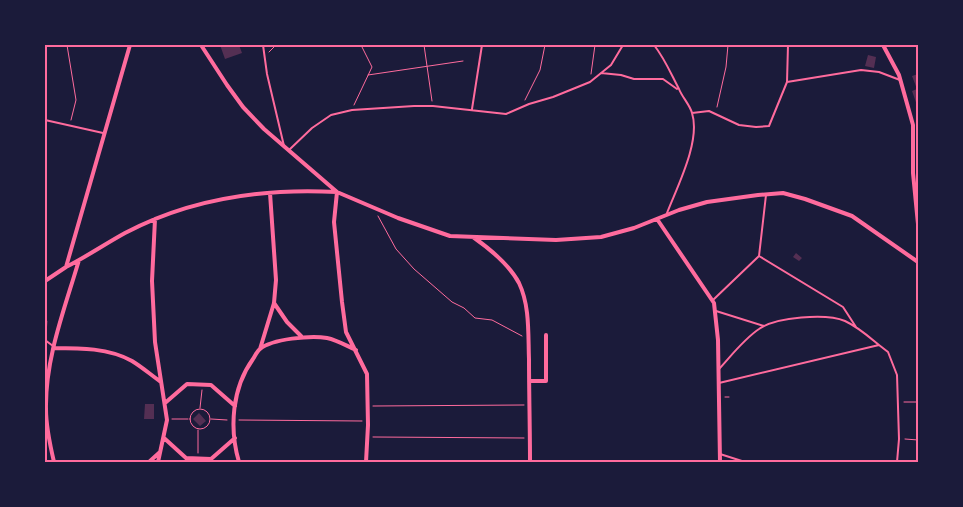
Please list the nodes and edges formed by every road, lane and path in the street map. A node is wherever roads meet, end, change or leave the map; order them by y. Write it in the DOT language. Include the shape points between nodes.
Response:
graph roads {
  1 [pos="67,45"];
  2 [pos="130,45"];
  3 [pos="201,45"];
  4 [pos="263,45"];
  5 [pos="276,45"];
  6 [pos="361,45"];
  7 [pos="424,45"];
  8 [pos="482,45"];
  9 [pos="545,45"];
  10 [pos="595,45"];
  11 [pos="623,45"];
  12 [pos="654,45"];
  13 [pos="728,45"];
  14 [pos="788,45"];
  15 [pos="883,45"];
  16 [pos="264,56"];
  17 [pos="463,61"];
  18 [pos="427,66"];
  19 [pos="601,73"];
  20 [pos="368,75"];
  21 [pos="900,80"];
  22 [pos="590,82"];
  23 [pos="787,82"];
  24 [pos="679,91"];
  25 [pos="433,106"];
  26 [pos="522,107"];
  27 [pos="352,110"];
  28 [pos="472,110"];
  29 [pos="692,113"];
  30 [pos="716,113"];
  31 [pos="45,120"];
  32 [pos="69,126"];
  33 [pos="105,134"];
  34 [pos="284,146"];
  35 [pos="289,150"];
  36 [pos="337,192"];
  37 [pos="270,193"];
  38 [pos="766,194"];
  39 [pos="374,208"];
  40 [pos="666,216"];
  41 [pos="154,219"];
  42 [pos="657,219"];
  43 [pos="918,224"];
  44 [pos="472,236"];
  45 [pos="759,256"];
  46 [pos="80,260"];
  47 [pos="918,262"];
  48 [pos="66,267"];
  49 [pos="45,281"];
  50 [pos="713,300"];
  51 [pos="274,303"];
  52 [pos="715,311"];
  53 [pos="764,326"];
  54 [pos="857,328"];
  55 [pos="546,335"];
  56 [pos="300,336"];
  57 [pos="45,340"];
  58 [pos="528,341"];
  59 [pos="879,345"];
  60 [pos="54,348"];
  61 [pos="260,349"];
  62 [pos="356,350"];
  63 [pos="719,369"];
  64 [pos="529,381"];
  65 [pos="160,382"];
  66 [pos="719,383"];
  67 [pos="202,390"];
  68 [pos="898,402"];
  69 [pos="918,402"];
  70 [pos="165,403"];
  71 [pos="529,405"];
  72 [pos="235,406"];
  73 [pos="368,406"];
  74 [pos="200,408"];
  75 [pos="174,419"];
  76 [pos="190,419"];
  77 [pos="211,419"];
  78 [pos="226,420"];
  79 [pos="234,420"];
  80 [pos="368,422"];
  81 [pos="198,429"];
  82 [pos="367,437"];
  83 [pos="164,438"];
  84 [pos="235,438"];
  85 [pos="530,438"];
  86 [pos="899,439"];
  87 [pos="918,440"];
  88 [pos="198,450"];
  89 [pos="161,451"];
  90 [pos="720,454"];
  91 [pos="54,462"];
  92 [pos="149,462"];
  93 [pos="158,462"];
  94 [pos="239,462"];
  95 [pos="366,462"];
  96 [pos="530,462"];
  97 [pos="720,462"];
  98 [pos="745,462"];
  99 [pos="897,462"];
  1 -- 32 [label="path" via="76,100"];
  2 -- 33 [label="street"];
  3 -- 34 [label="street" via="243,106"];
  4 -- 16 [label="lane"];
  5 -- 16 [label="path"];
  6 -- 20 [label="path" via="372,67"];
  7 -- 18 [label="path"];
  8 -- 28 [label="lane"];
  9 -- 26 [label="path" via="540,70"];
  10 -- 22 [label="path"];
  11 -- 19 [label="lane" via="612,65"];
  12 -- 24 [label="lane"];
  13 -- 30 [label="path"];
  14 -- 23 [label="lane"];
  15 -- 21 [label="street"];
  16 -- 34 [label="lane"];
  17 -- 18 [label="path"];
  18 -- 20 [label="path"];
  18 -- 25 [label="path"];
  19 -- 22 [label="lane"];
  19 -- 24 [label="lane" via="634,79 663,79"];
  20 -- 27 [label="path"];
  21 -- 23 [label="lane" via="879,72 861,70"];
  21 -- 43 [label="street" via="913,125"];
  22 -- 26 [label="lane"];
  23 -- 30 [label="lane" via="769,126 739,125"];
  24 -- 29 [label="lane"];
  25 -- 27 [label="lane"];
  25 -- 28 [label="lane"];
  26 -- 28 [label="lane" via="506,114"];
  27 -- 35 [label="lane" via="331,115"];
  29 -- 30 [label="lane"];
  29 -- 40 [label="lane" via="693,138 689,156"];
  31 -- 32 [label="lane"];
  32 -- 33 [label="lane"];
  33 -- 48 [label="street"];
  34 -- 35 [label="street"];
  35 -- 36 [label="street"];
  36 -- 37 [label="street" via="300,190"];
  36 -- 39 [label="street"];
  36 -- 62 [label="street" via="334,222 342,302 346,332"];
  37 -- 41 [label="street" via="213,200"];
  37 -- 51 [label="street" via="276,280"];
  38 -- 40 [label="street" via="707,202"];
  38 -- 45 [label="lane"];
  38 -- 47 [label="street" via="783,193 852,216"];
  39 -- 44 [label="street" via="450,236"];
  39 -- 58 [label="path" via="396,249 452,302 475,318 492,320"];
  40 -- 42 [label="street"];
  41 -- 46 [label="street"];
  41 -- 65 [label="street" via="153,311"];
  42 -- 44 [label="street" via="602,237 556,240"];
  42 -- 50 [label="street"];
  44 -- 58 [label="street" via="518,281 526,310"];
  45 -- 50 [label="lane"];
  45 -- 54 [label="lane" via="843,307"];
  46 -- 48 [label="street"];
  46 -- 60 [label="street"];
  48 -- 49 [label="street"];
  50 -- 52 [label="street"];
  51 -- 56 [label="street"];
  51 -- 61 [label="street"];
  52 -- 53 [label="lane"];
  52 -- 63 [label="street"];
  53 -- 54 [label="lane" via="772,322 815,317 843,320"];
  53 -- 63 [label="lane"];
  54 -- 59 [label="lane"];
  55 -- 64 [label="street" via="546,380"];
  56 -- 61 [label="street"];
  56 -- 62 [label="street" via="328,338"];
  57 -- 60 [label="lane"];
  58 -- 64 [label="street"];
  59 -- 66 [label="lane"];
  59 -- 68 [label="lane" via="888,352 897,375"];
  60 -- 65 [label="street" via="87,349 131,360"];
  60 -- 91 [label="street" via="46,412"];
  61 -- 72 [label="street" via="247,367"];
  62 -- 73 [label="street" via="366,374"];
  63 -- 66 [label="street"];
  64 -- 71 [label="street"];
  65 -- 70 [label="street"];
  66 -- 90 [label="street"];
  67 -- 74 [label="path"];
  68 -- 69 [label="path"];
  68 -- 86 [label="lane"];
  70 -- 72 [label="street" via="187,384 202,384 212,385"];
  70 -- 83 [label="street"];
  71 -- 73 [label="path"];
  71 -- 85 [label="street"];
  72 -- 79 [label="street"];
  73 -- 80 [label="street"];
  74 -- 76 [label="path" via="191,413"];
  74 -- 77 [label="path" via="209,412"];
  75 -- 76 [label="path"];
  76 -- 81 [label="path" via="192,426"];
  77 -- 78 [label="path"];
  77 -- 81 [label="path" via="208,425"];
  79 -- 80 [label="path"];
  79 -- 84 [label="street"];
  80 -- 82 [label="street"];
  81 -- 88 [label="path"];
  82 -- 85 [label="path"];
  82 -- 95 [label="street"];
  83 -- 84 [label="street" via="186,458 211,459"];
  83 -- 89 [label="street"];
  84 -- 94 [label="street"];
  85 -- 96 [label="street"];
  86 -- 87 [label="path"];
  86 -- 99 [label="lane"];
  89 -- 92 [label="street"];
  89 -- 93 [label="street"];
  90 -- 97 [label="street"];
  90 -- 98 [label="lane"];
}
